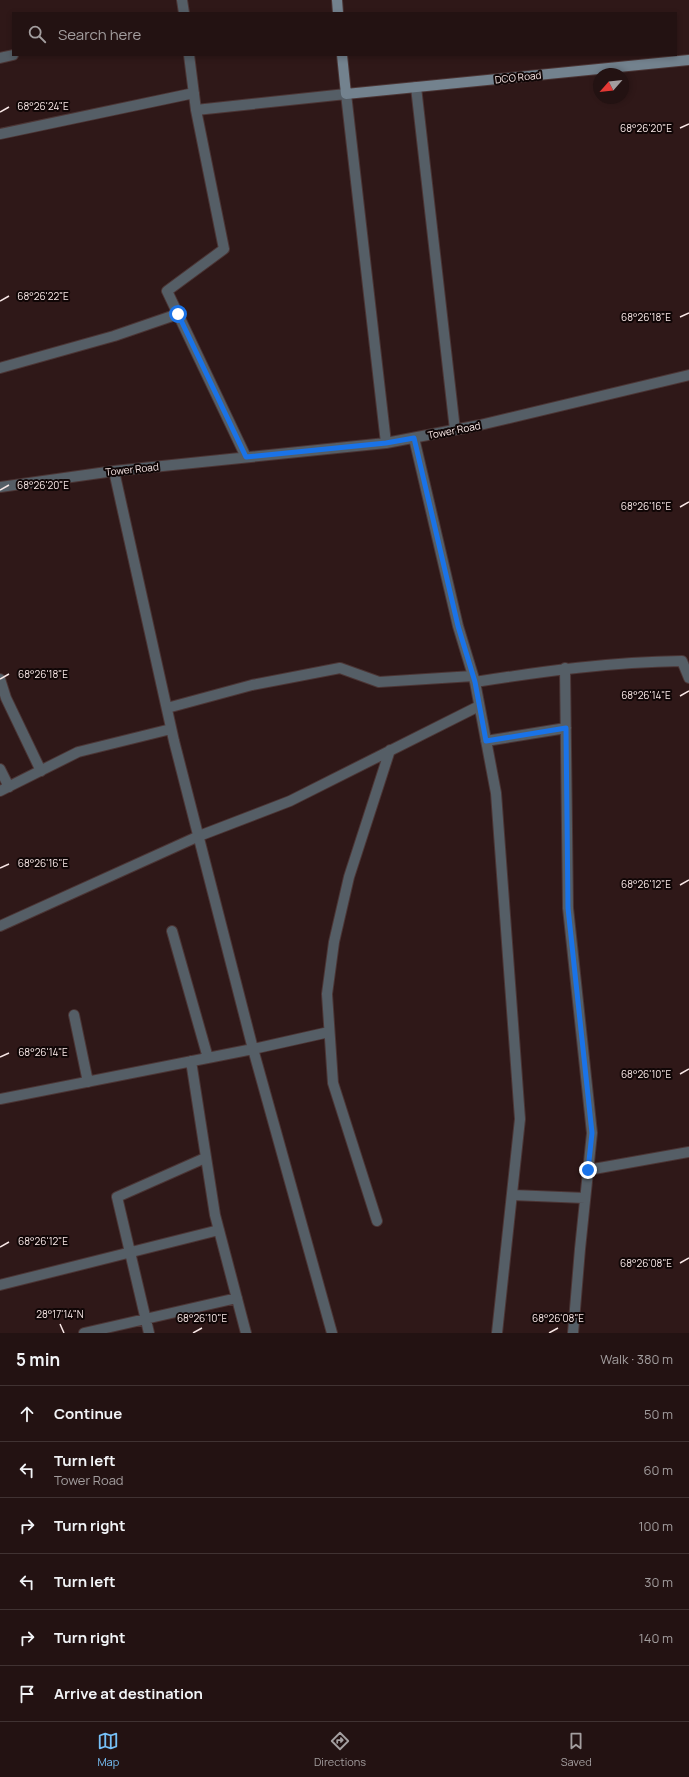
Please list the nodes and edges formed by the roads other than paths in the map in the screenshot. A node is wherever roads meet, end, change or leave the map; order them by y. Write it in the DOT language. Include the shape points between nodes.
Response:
graph roads {
  1 [pos="182,0"];
  2 [pos="337,0"];
  3 [pos="184,12"];
  4 [pos="338,12"];
  5 [pos="12,55"];
  6 [pos="189,56"];
  7 [pos="342,56"];
  8 [pos="0,58"];
  9 [pos="689,60"];
  10 [pos="416,87"];
  11 [pos="194,93"];
  12 [pos="346,94"];
  13 [pos="196,110"];
  14 [pos="0,134"];
  15 [pos="178,314"];
  16 [pos="0,368"];
  17 [pos="689,375"];
  18 [pos="455,430"];
  19 [pos="414,438"];
  20 [pos="386,443"];
  21 [pos="246,457"];
  22 [pos="114,471"];
  23 [pos="0,487"];
  24 [pos="686,660"];
  25 [pos="565,668"];
  26 [pos="689,678"];
  27 [pos="0,679"];
  28 [pos="474,679"];
  29 [pos="479,706"];
  30 [pos="167,708"];
  31 [pos="566,728"];
  32 [pos="172,729"];
  33 [pos="486,741"];
  34 [pos="390,750"];
  35 [pos="0,770"];
  36 [pos="41,771"];
  37 [pos="5,789"];
  38 [pos="199,836"];
  39 [pos="0,926"];
  40 [pos="172,931"];
  41 [pos="74,1015"];
  42 [pos="329,1032"];
  43 [pos="253,1049"];
  44 [pos="208,1058"];
  45 [pos="191,1061"];
  46 [pos="88,1082"];
  47 [pos="0,1099"];
  48 [pos="689,1152"];
  49 [pos="205,1158"];
  50 [pos="588,1170"];
  51 [pos="512,1195"];
  52 [pos="585,1198"];
  53 [pos="377,1221"];
  54 [pos="219,1230"];
  55 [pos="130,1253"];
  56 [pos="0,1285"];
  57 [pos="237,1298"];
  58 [pos="146,1319"];
  59 [pos="84,1333"];
  60 [pos="149,1333"];
  61 [pos="246,1333"];
  62 [pos="332,1333"];
  63 [pos="497,1333"];
  64 [pos="573,1333"];
  1 -- 3 [label="street"];
  2 -- 4 [label="street"];
  5 -- 8 [label="street"];
  6 -- 11 [label="street"];
  7 -- 12 [label="street"];
  9 -- 10 [label="street, DCO Road"];
  10 -- 12 [label="street, DCO Road"];
  10 -- 18 [label="street"];
  11 -- 13 [label="street"];
  11 -- 14 [label="street"];
  12 -- 13 [label="street"];
  12 -- 20 [label="street"];
  13 -- 15 [label="street" via="224,249 167,291"];
  15 -- 16 [label="street" via="114,336"];
  15 -- 21 [label="street"];
  17 -- 18 [label="street, Tower Road"];
  18 -- 19 [label="street, Tower Road"];
  19 -- 20 [label="street, Tower Road"];
  19 -- 28 [label="street" via="458,626"];
  20 -- 21 [label="street, Tower Road"];
  21 -- 22 [label="street, Tower Road"];
  22 -- 23 [label="street, Tower Road"];
  22 -- 30 [label="street"];
  24 -- 25 [label="street"];
  24 -- 26 [label="street"];
  25 -- 28 [label="street"];
  25 -- 31 [label="street"];
  27 -- 36 [label="street" via="6,698"];
  28 -- 29 [label="street"];
  28 -- 30 [label="street" via="379,682 340,668 252,685"];
  29 -- 33 [label="street"];
  29 -- 34 [label="street"];
  30 -- 32 [label="street"];
  31 -- 33 [label="street"];
  31 -- 50 [label="street" via="568,908 592,1133"];
  32 -- 36 [label="street" via="78,752"];
  32 -- 38 [label="street"];
  33 -- 51 [label="street" via="496,793 520,1119"];
  34 -- 38 [label="street" via="290,801"];
  34 -- 42 [label="street" via="349,878 334,942 327,994"];
  35 -- 37 [label="street"];
  36 -- 37 [label="street"];
  38 -- 39 [label="street"];
  38 -- 43 [label="street"];
  40 -- 44 [label="street"];
  41 -- 46 [label="street"];
  42 -- 43 [label="street"];
  42 -- 53 [label="street" via="333,1084"];
  43 -- 44 [label="street"];
  43 -- 62 [label="street"];
  44 -- 45 [label="street"];
  45 -- 46 [label="street"];
  45 -- 49 [label="street"];
  46 -- 47 [label="street"];
  48 -- 50 [label="street"];
  49 -- 54 [label="street"];
  49 -- 55 [label="street" via="117,1197"];
  50 -- 52 [label="street"];
  51 -- 52 [label="street"];
  51 -- 63 [label="street"];
  52 -- 64 [label="street"];
  54 -- 55 [label="street"];
  54 -- 57 [label="street"];
  55 -- 56 [label="street"];
  55 -- 58 [label="street"];
  57 -- 58 [label="street"];
  57 -- 61 [label="street"];
  58 -- 59 [label="street"];
  58 -- 60 [label="street"];
}
